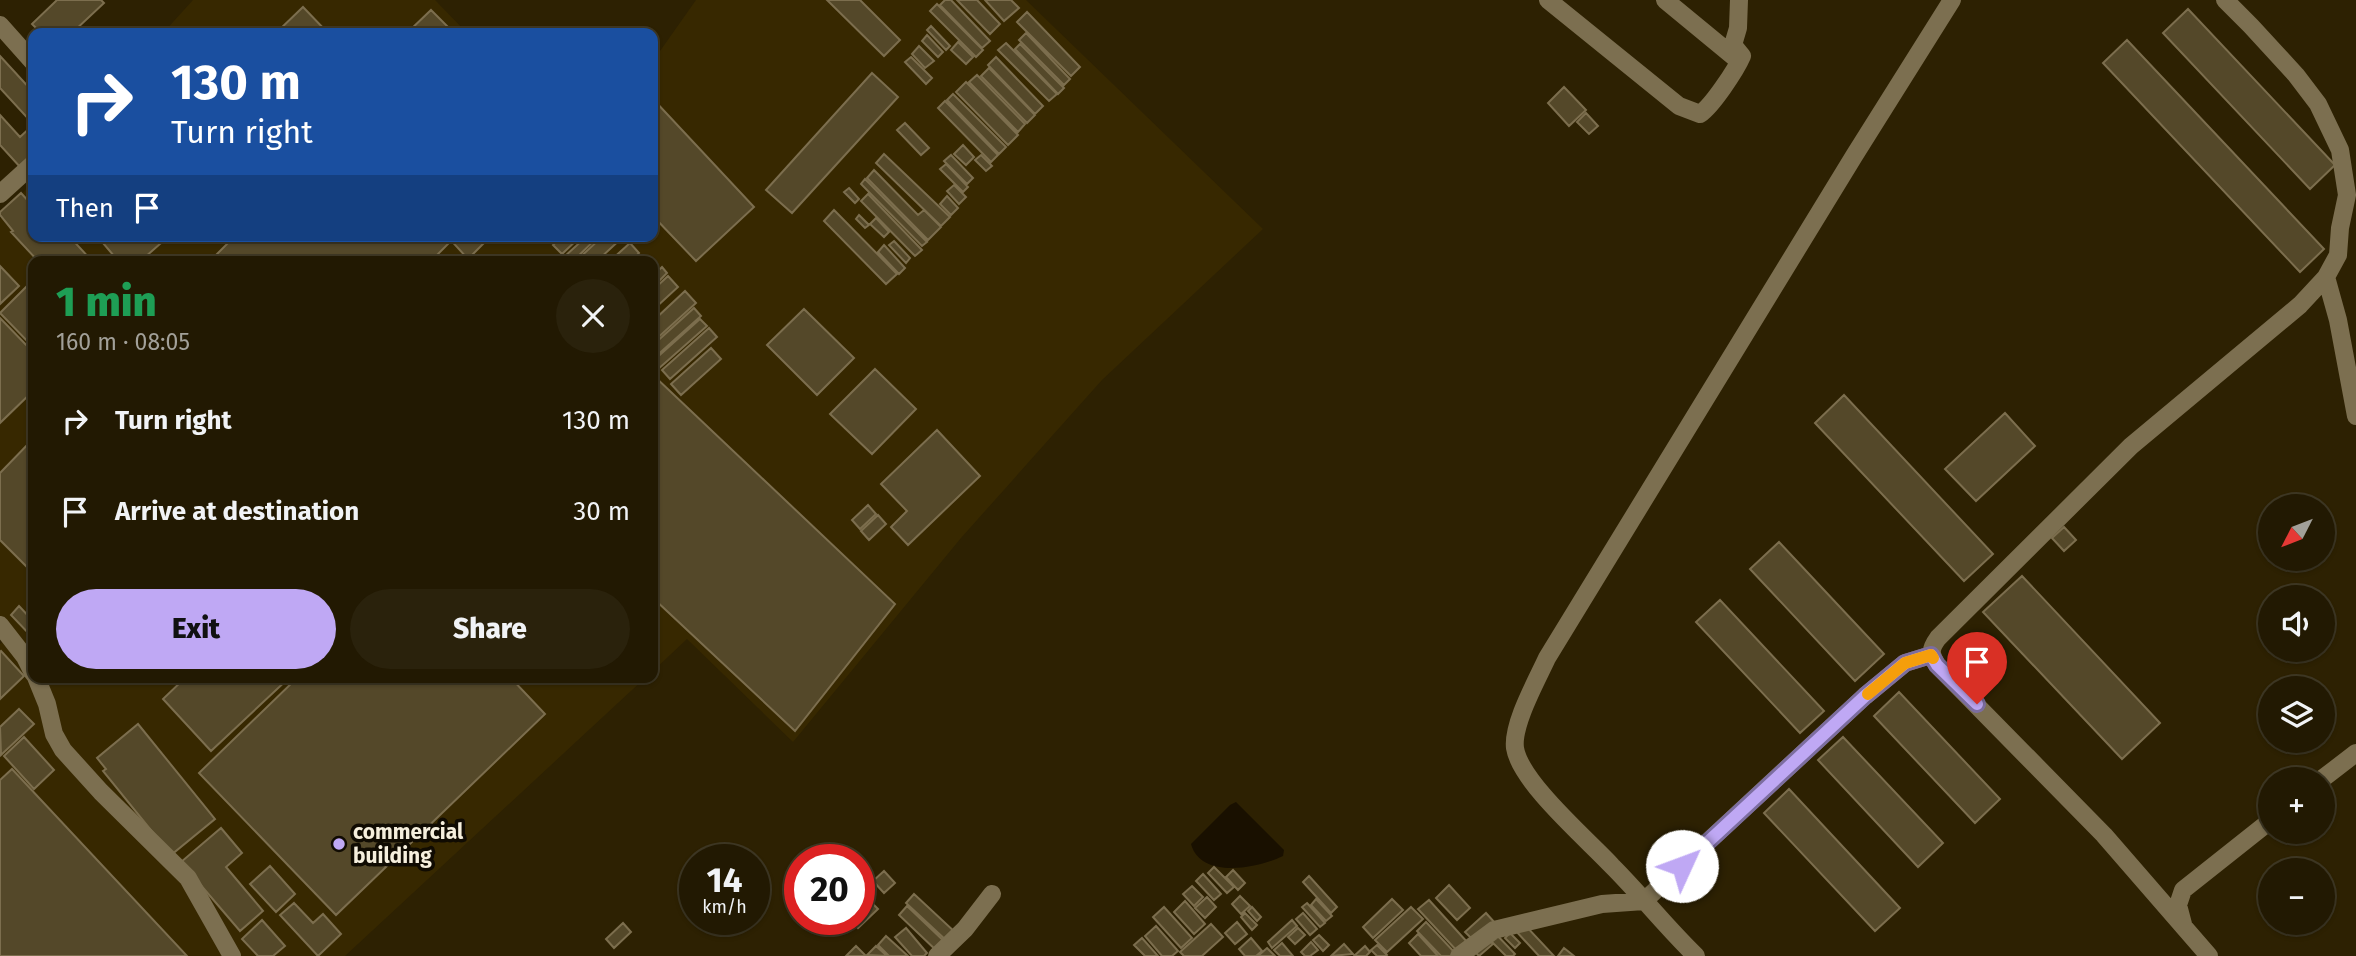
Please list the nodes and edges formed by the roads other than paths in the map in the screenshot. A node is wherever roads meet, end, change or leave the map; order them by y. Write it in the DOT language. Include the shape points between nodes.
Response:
graph roads {
  1 [pos="1548,0"];
  2 [pos="1665,0"];
  3 [pos="1739,0"];
  4 [pos="1952,0"];
  5 [pos="2225,0"];
  6 [pos="0,25"];
  7 [pos="28,56"];
  8 [pos="1739,61"];
  9 [pos="28,169"];
  10 [pos="0,194"];
  11 [pos="2351,201"];
  12 [pos="2326,277"];
  13 [pos="2356,416"];
  14 [pos="0,625"];
  15 [pos="1931,655"];
  16 [pos="28,663"];
  17 [pos="38,683"];
  18 [pos="2356,753"];
  19 [pos="2335,769"];
  20 [pos="2258,831"];
  21 [pos="992,894"];
  22 [pos="1644,901"];
  23 [pos="2185,930"];
  24 [pos="232,956"];
  25 [pos="937,956"];
  26 [pos="1459,956"];
  27 [pos="1696,956"];
  28 [pos="2209,956"];
  1 -- 8 [label="street" via="1679,106 1695,113 1707,108"];
  2 -- 8 [label="street"];
  3 -- 8 [label="street" via="1733,45 1742,56"];
  4 -- 22 [label="street" via="1547,658 1520,717 1515,746 1520,764 1546,798"];
  5 -- 11 [label="street" via="2318,104 2340,150"];
  6 -- 7 [label="street"];
  9 -- 10 [label="street"];
  11 -- 12 [label="street" via="2340,228 2338,255"];
  12 -- 13 [label="street"];
  12 -- 15 [label="street" via="2132,446 1938,638"];
  14 -- 16 [label="street"];
  15 -- 22 [label="street" via="1905,663 1865,696"];
  15 -- 23 [label="street" via="2104,835"];
  17 -- 24 [label="street" via="63,750 188,877"];
  18 -- 19 [label="street"];
  20 -- 23 [label="street" via="2183,890 2178,905"];
  21 -- 25 [label="street"];
  22 -- 26 [label="street" via="1602,904 1494,930"];
  22 -- 27 [label="street"];
  23 -- 28 [label="street"];
}
